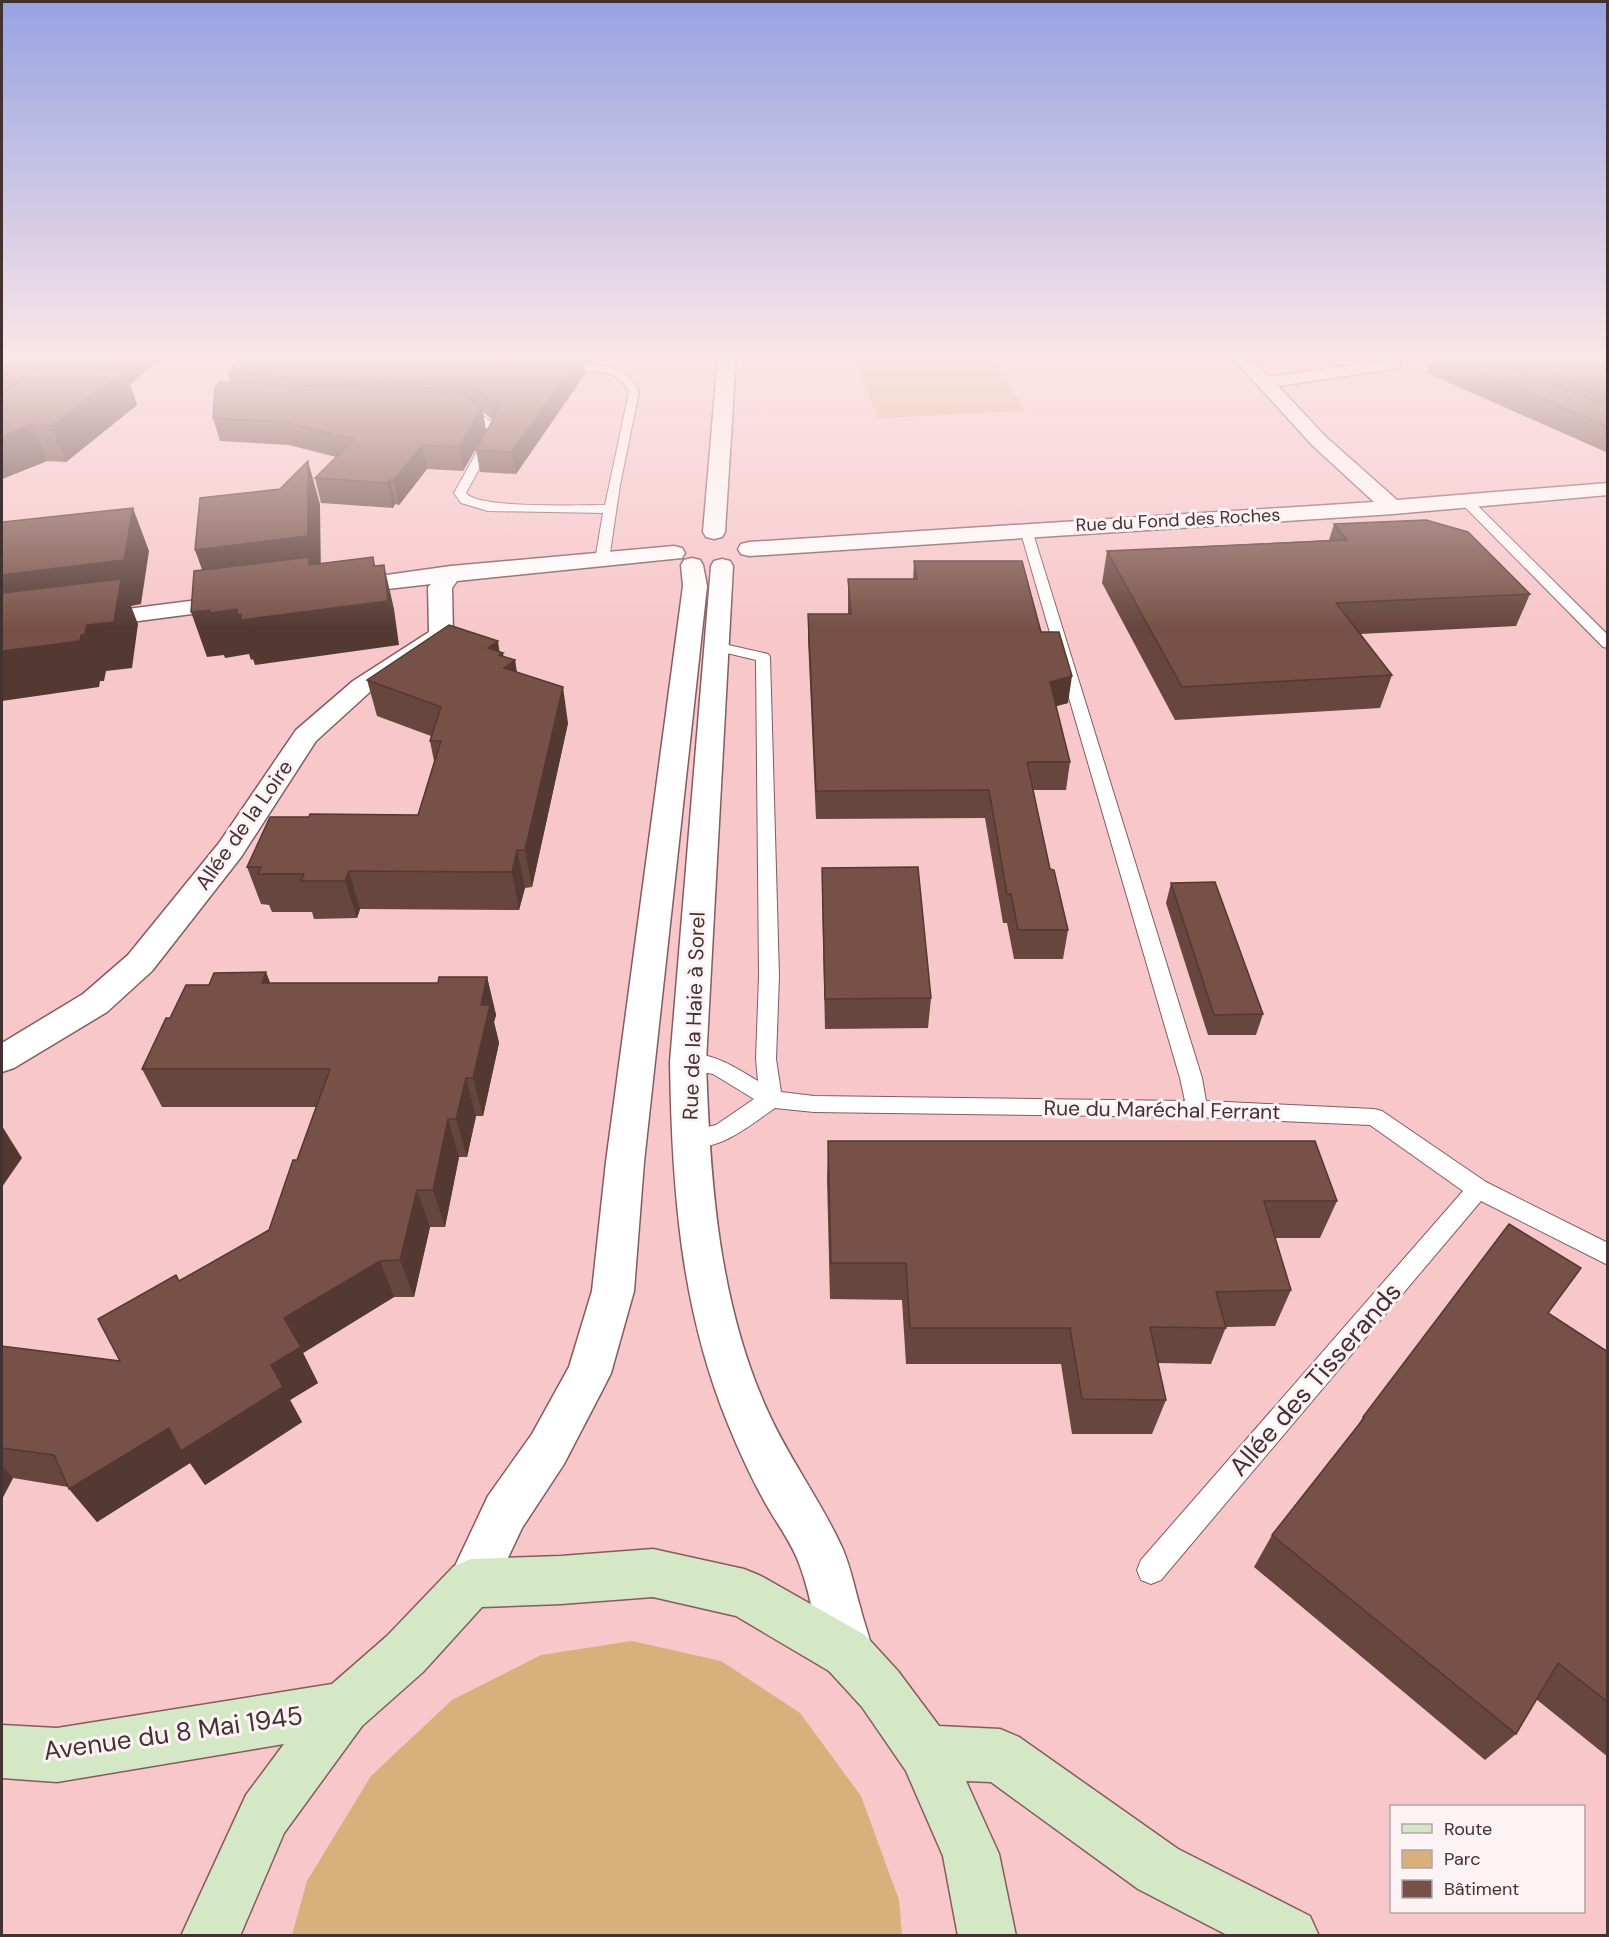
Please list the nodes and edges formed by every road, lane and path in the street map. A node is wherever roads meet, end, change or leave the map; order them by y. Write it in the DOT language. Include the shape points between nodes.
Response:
graph roads {
  1 [pos="485,446"];
  2 [pos="623,446"];
  3 [pos="717,446"];
  4 [pos="1325,446"];
  5 [pos="1608,489"];
  6 [pos="1467,502"];
  7 [pos="1393,507"];
  8 [pos="610,509"];
  9 [pos="1026,530"];
  10 [pos="705,548"];
  11 [pos="602,560"];
  12 [pos="451,573"];
  13 [pos="321,591"];
  14 [pos="262,598"];
  15 [pos="2,632"];
  16 [pos="1608,644"];
  17 [pos="715,646"];
  18 [pos="2,1059"];
  19 [pos="688,1062"];
  20 [pos="771,1099"];
  21 [pos="1197,1109"];
  22 [pos="690,1139"];
  23 [pos="1479,1189"];
  24 [pos="1608,1255"];
  25 [pos="1151,1570"];
  26 [pos="471,1583"];
  27 [pos="847,1653"];
  28 [pos="344,1708"];
  29 [pos="2,1752"];
  30 [pos="925,1752"];
  31 [pos="210,1935"];
  32 [pos="987,1935"];
  33 [pos="1290,1935"];
  1 -- 8 [label="lane" via="460,493 465,500 488,507"];
  2 -- 8 [label="lane"];
  3 -- 10 [label="street, Rue de la Haie à Sorel"];
  4 -- 7 [label="street"];
  5 -- 6 [label="street, Rue du Fond des Roches"];
  6 -- 7 [label="street, Rue du Fond des Roches"];
  6 -- 16 [label="lane"];
  7 -- 9 [label="street, Rue du Fond des Roches"];
  8 -- 11 [label="lane"];
  9 -- 10 [label="street, Rue du Fond des Roches"];
  9 -- 21 [label="lane" via="1191,1078"];
  10 -- 11 [label="street"];
  10 -- 17 [label="street, Rue de la Haie à Sorel"];
  10 -- 26 [label="street, Rue de la Haie à Sorel" via="695,586 626,1150 613,1291 589,1373 548,1449 505,1512"];
  11 -- 12 [label="street"];
  12 -- 13 [label="street"];
  12 -- 18 [label="street, Allée de la Loire" via="440,587 441,635 362,686 306,736 230,850 140,963 95,1003"];
  14 -- 15 [label="street"];
  17 -- 19 [label="street, Rue de la Haie à Sorel"];
  17 -- 20 [label="lane" via="763,657 769,976 766,1059"];
  19 -- 20 [label="lane, Rue du Maréchal Ferrant" via="718,1067"];
  19 -- 22 [label="street, Rue de la Haie à Sorel"];
  20 -- 21 [label="lane, Rue du Maréchal Ferrant" via="814,1104"];
  20 -- 22 [label="lane" via="722,1132"];
  21 -- 23 [label="lane, Rue du Maréchal Ferrant" via="1374,1117"];
  22 -- 27 [label="street, Rue de la Haie à Sorel" via="697,1225 712,1311 730,1372 781,1486 822,1557"];
  23 -- 24 [label="lane, Rue du Maréchal Ferrant"];
  23 -- 25 [label="lane, Allée des Tisserands"];
  26 -- 27 [label="street" via="653,1573 744,1593"];
  26 -- 28 [label="street" via="405,1654"];
  27 -- 30 [label="street" via="880,1689"];
  28 -- 29 [label="street, Avenue du 8 Mai 1945" via="57,1755"];
  28 -- 31 [label="street" via="265,1814"];
  30 -- 32 [label="street" via="971,1854"];
  30 -- 33 [label="street" via="1000,1756 1158,1869"];
}
